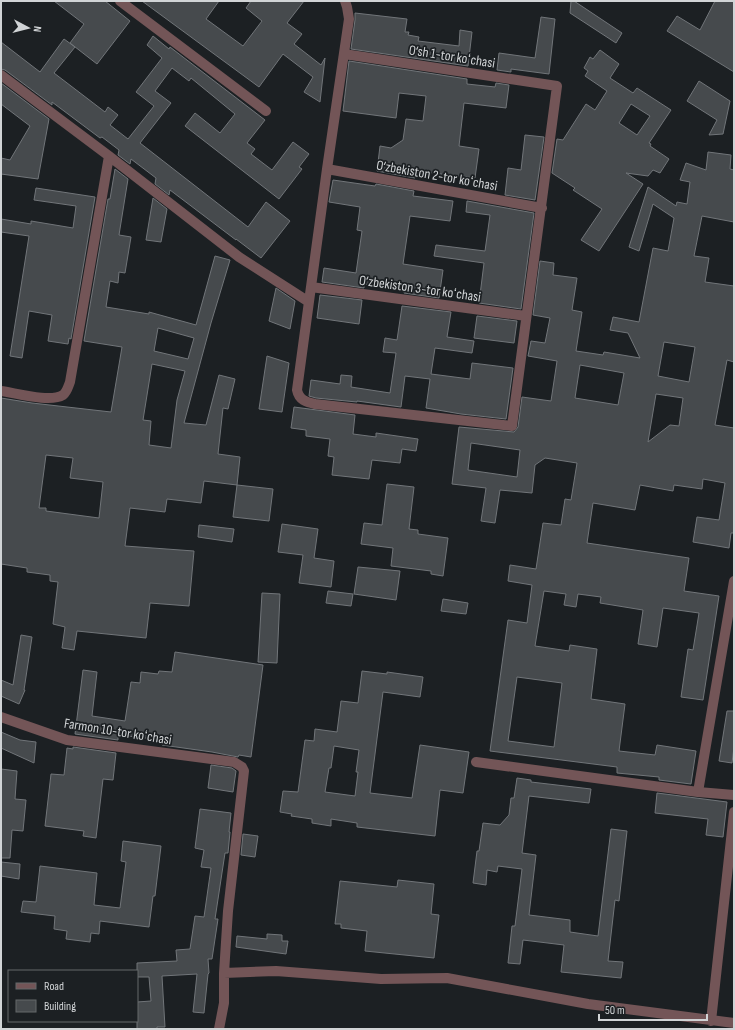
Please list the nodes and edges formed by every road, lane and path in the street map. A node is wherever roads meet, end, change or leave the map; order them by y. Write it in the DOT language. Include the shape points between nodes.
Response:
graph roads {
  1 [pos="120,1"];
  2 [pos="345,1"];
  3 [pos="344,54"];
  4 [pos="1,75"];
  5 [pos="266,111"];
  6 [pos="108,156"];
  7 [pos="327,169"];
  8 [pos="542,208"];
  9 [pos="311,287"];
  10 [pos="309,302"];
  11 [pos="526,316"];
  12 [pos="1,390"];
  13 [pos="734,581"];
  14 [pos="1,716"];
  15 [pos="476,762"];
  16 [pos="698,792"];
  17 [pos="734,795"];
  18 [pos="734,812"];
  19 [pos="224,973"];
  20 [pos="711,1021"];
  21 [pos="734,1023"];
  22 [pos="219,1029"];
  1 -- 5 [label="street"];
  2 -- 3 [label="street" via="348,19"];
  3 -- 7 [label="street"];
  3 -- 8 [label="street, O‘sh 1-tor koʻchasi" via="557,86"];
  4 -- 6 [label="street"];
  6 -- 10 [label="street" via="239,257"];
  6 -- 12 [label="street" via="67,390 58,397 48,398"];
  7 -- 8 [label="street, O‘zbekiston 2-tor koʻchasi"];
  7 -- 9 [label="street"];
  8 -- 11 [label="street"];
  9 -- 10 [label="street"];
  9 -- 11 [label="street, O‘zbekiston 3-tor koʻchasi"];
  10 -- 11 [label="street" via="297,390 302,400 315,404 512,426"];
  13 -- 16 [label="street"];
  14 -- 19 [label="street, Farmon 10-tor koʻchasi" via="67,740 234,762 242,767 244,771 228,911"];
  15 -- 16 [label="street"];
  16 -- 17 [label="street"];
  18 -- 20 [label="street"];
  19 -- 20 [label="street" via="276,971 381,980 447,978 588,1004"];
  19 -- 22 [label="street" via="224,1004"];
  20 -- 21 [label="street"];
}
